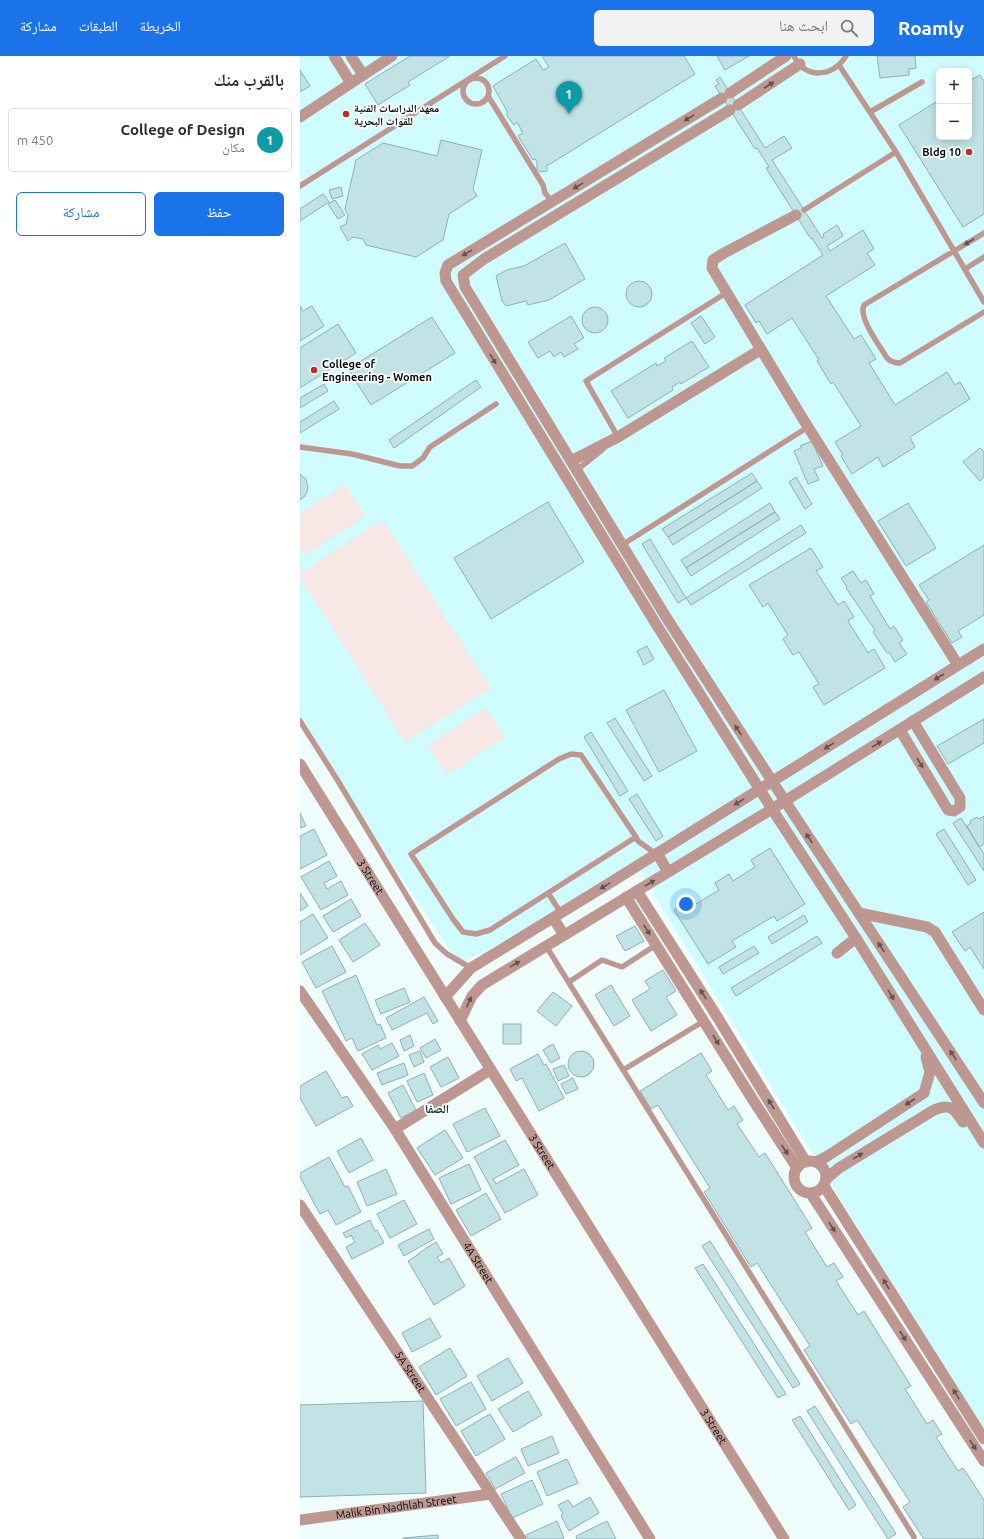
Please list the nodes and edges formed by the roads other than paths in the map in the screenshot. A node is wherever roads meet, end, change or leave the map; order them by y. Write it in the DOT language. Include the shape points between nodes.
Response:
graph roads {
  1 [pos="334,56"];
  2 [pos="351,56"];
  3 [pos="392,56"];
  4 [pos="505,56"];
  5 [pos="786,56"];
  6 [pos="846,56"];
  7 [pos="797,60"];
  8 [pos="839,65"];
  9 [pos="363,75"];
  10 [pos="467,81"];
  11 [pos="922,82"];
  12 [pos="351,83"];
  13 [pos="488,96"];
  14 [pos="870,112"];
  15 [pos="300,117"];
  16 [pos="896,152"];
  17 [pos="300,186"];
  18 [pos="552,201"];
  19 [pos="800,213"];
  20 [pos="984,233"];
  21 [pos="954,251"];
  22 [pos="984,257"];
  23 [pos="965,269"];
  24 [pos="445,273"];
  25 [pos="463,275"];
  26 [pos="726,293"];
  27 [pos="984,302"];
  28 [pos="984,312"];
  29 [pos="757,352"];
  30 [pos="496,404"];
  31 [pos="652,416"];
  32 [pos="808,427"];
  33 [pos="618,437"];
  34 [pos="300,447"];
  35 [pos="574,465"];
  36 [pos="565,476"];
  37 [pos="622,544"];
  38 [pos="666,617"];
  39 [pos="656,624"];
  40 [pos="984,649"];
  41 [pos="958,665"];
  42 [pos="984,678"];
  43 [pos="300,721"];
  44 [pos="913,722"];
  45 [pos="900,730"];
  46 [pos="300,764"];
  47 [pos="772,782"];
  48 [pos="759,789"];
  49 [pos="785,801"];
  50 [pos="772,809"];
  51 [pos="636,837"];
  52 [pos="657,854"];
  53 [pos="668,872"];
  54 [pos="637,891"];
  55 [pos="548,893"];
  56 [pos="626,897"];
  57 [pos="859,913"];
  58 [pos="557,916"];
  59 [pos="564,935"];
  60 [pos="856,938"];
  61 [pos="656,945"];
  62 [pos="546,946"];
  63 [pos="836,953"];
  64 [pos="471,968"];
  65 [pos="569,982"];
  66 [pos="482,985"];
  67 [pos="300,991"];
  68 [pos="445,997"];
  69 [pos="984,1010"];
  70 [pos="460,1021"];
  71 [pos="704,1021"];
  72 [pos="922,1045"];
  73 [pos="490,1070"];
  74 [pos="623,1070"];
  75 [pos="984,1103"];
  76 [pos="395,1129"];
  77 [pos="983,1141"];
  78 [pos="806,1164"];
  79 [pos="825,1183"];
  80 [pos="811,1194"];
  81 [pos="300,1205"];
  82 [pos="984,1439"];
  83 [pos="984,1461"];
  84 [pos="492,1494"];
  85 [pos="300,1520"];
  86 [pos="914,1537"];
  87 [pos="521,1539"];
  88 [pos="650,1539"];
  89 [pos="784,1539"];
  1 -- 12 [label="street"];
  2 -- 9 [label="street"];
  3 -- 9 [label="street"];
  4 -- 10 [label="lane"];
  5 -- 18 [label="street, one-way"];
  6 -- 8 [label="lane"];
  7 -- 8 [label="lane" via="810,71 818,73 827,72"];
  25 -- 7 [label="street, one-way" via="484,259 734,107"];
  8 -- 14 [label="lane"];
  9 -- 12 [label="street"];
  10 -- 13 [label="lane" via="475,78 484,80 488,87"];
  10 -- 13 [label="lane" via="462,92 466,100 479,104"];
  10 -- 17 [label="lane"];
  11 -- 14 [label="lane"];
  12 -- 15 [label="street"];
  13 -- 18 [label="lane"];
  14 -- 16 [label="lane"];
  16 -- 19 [label="lane"];
  16 -- 21 [label="lane"];
  18 -- 24 [label="street, one-way" via="448,265"];
  19 -- 26 [label="street" via="714,260 712,268"];
  20 -- 21 [label="lane, one-way"];
  21 -- 23 [label="lane"];
  21 -- 28 [label="lane" via="864,305 864,319 887,358 891,362 900,362"];
  22 -- 23 [label="lane"];
  23 -- 27 [label="lane"];
  24 -- 25 [label="street"];
  24 -- 36 [label="street, one-way" via="446,281"];
  25 -- 35 [label="street" via="465,287"];
  26 -- 29 [label="street"];
  26 -- 33 [label="lane" via="586,381"];
  29 -- 31 [label="street"];
  29 -- 32 [label="street"];
  30 -- 34 [label="lane" via="430,447 423,458 412,466 400,466 318,448"];
  31 -- 33 [label="lane"];
  32 -- 37 [label="lane"];
  32 -- 41 [label="street"];
  33 -- 35 [label="street"];
  35 -- 36 [label="street"];
  35 -- 37 [label="street"];
  36 -- 39 [label="street"];
  37 -- 38 [label="street"];
  38 -- 39 [label="street"];
  47 -- 38 [label="street, one-way"];
  39 -- 48 [label="street"];
  40 -- 41 [label="street"];
  41 -- 47 [label="street, one-way"];
  42 -- 44 [label="street"];
  43 -- 64 [label="lane" via="435,943 447,954"];
  44 -- 45 [label="street"];
  45 -- 44 [label="street, one-way" via="948,810 960,808 960,798"];
  49 -- 45 [label="street, one-way"];
  46 -- 68 [label="street, 3 Street"];
  47 -- 48 [label="street"];
  47 -- 49 [label="street"];
  48 -- 50 [label="street"];
  48 -- 52 [label="street, one-way"];
  49 -- 50 [label="street"];
  57 -- 49 [label="street, one-way"];
  50 -- 53 [label="street"];
  50 -- 60 [label="street"];
  51 -- 52 [label="lane"];
  51 -- 55 [label="lane"];
  51 -- 55 [label="lane" via="581,755 571,754 559,759 411,854 463,932 476,934 490,930"];
  52 -- 53 [label="street"];
  52 -- 58 [label="street, one-way"];
  54 -- 53 [label="street, one-way"];
  54 -- 56 [label="street"];
  78 -- 54 [label="street, one-way"];
  55 -- 58 [label="lane"];
  56 -- 59 [label="street"];
  56 -- 61 [label="street, one-way"];
  57 -- 69 [label="street" via="927,927 935,932"];
  75 -- 57 [label="street, one-way"];
  58 -- 59 [label="street"];
  58 -- 64 [label="street"];
  59 -- 62 [label="street"];
  60 -- 63 [label="street"];
  60 -- 72 [label="street, one-way"];
  61 -- 65 [label="lane" via="622,967 602,960"];
  61 -- 71 [label="street"];
  62 -- 65 [label="lane"];
  66 -- 62 [label="street, one-way"];
  64 -- 66 [label="street"];
  64 -- 68 [label="street"];
  65 -- 74 [label="lane"];
  70 -- 66 [label="street, one-way" via="472,996"];
  67 -- 76 [label="street, 4A Street"];
  68 -- 70 [label="street, 3 Street"];
  70 -- 73 [label="street, 3 Street"];
  71 -- 74 [label="lane"];
  71 -- 78 [label="street, one-way" via="753,1100"];
  72 -- 77 [label="street"];
  72 -- 78 [label="street, one-way" via="930,1072 924,1093 826,1157"];
  73 -- 76 [label="street"];
  73 -- 89 [label="street, 3 Street"];
  74 -- 86 [label="lane"];
  76 -- 88 [label="street, 4A Street"];
  79 -- 77 [label="street, one-way" via="839,1168 943,1106 952,1108 968,1130"];
  78 -- 79 [label="street" via="822,1166 826,1172"];
  78 -- 80 [label="street" via="794,1175 794,1182 798,1189"];
  79 -- 80 [label="street"];
  82 -- 79 [label="street, one-way"];
  80 -- 83 [label="street, one-way"];
  81 -- 84 [label="street, 5A Street"];
  84 -- 85 [label="street, Malik Bin Nadhlah Street"];
  84 -- 87 [label="street, 5A Street"];
}
